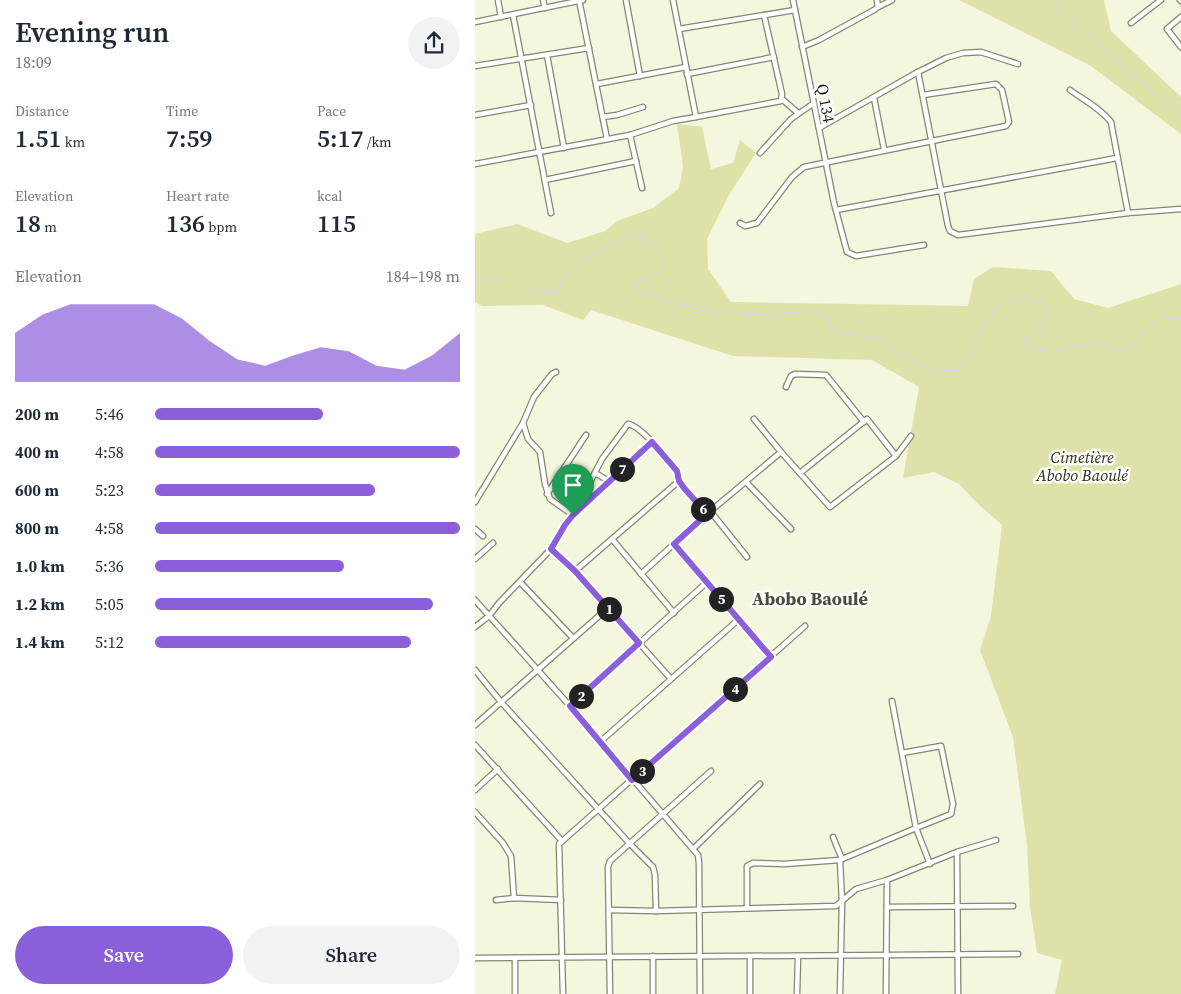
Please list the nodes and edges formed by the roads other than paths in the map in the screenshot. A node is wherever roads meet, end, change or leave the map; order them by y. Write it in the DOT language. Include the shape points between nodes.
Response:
graph roads {
  1 [pos="498,0"];
  2 [pos="543,0"];
  3 [pos="581,0"];
  4 [pos="625,0"];
  5 [pos="673,0"];
  6 [pos="793,0"];
  7 [pos="877,0"];
  8 [pos="892,0"];
  9 [pos="1161,0"];
  10 [pos="879,7"];
  11 [pos="545,8"];
  12 [pos="795,10"];
  13 [pos="513,15"];
  14 [pos="764,15"];
  15 [pos="501,17"];
  16 [pos="1181,17"];
  17 [pos="475,22"];
  18 [pos="1131,23"];
  19 [pos="679,29"];
  20 [pos="802,47"];
  21 [pos="589,48"];
  22 [pos="1181,48"];
  23 [pos="547,54"];
  24 [pos="774,57"];
  25 [pos="522,59"];
  26 [pos="1018,64"];
  27 [pos="475,66"];
  28 [pos="686,67"];
  29 [pos="918,72"];
  30 [pos="687,74"];
  31 [pos="640,76"];
  32 [pos="597,84"];
  33 [pos="1070,90"];
  34 [pos="923,95"];
  35 [pos="874,98"];
  36 [pos="782,99"];
  37 [pos="814,103"];
  38 [pos="531,105"];
  39 [pos="643,106"];
  40 [pos="798,113"];
  41 [pos="475,115"];
  42 [pos="696,116"];
  43 [pos="603,117"];
  44 [pos="819,128"];
  45 [pos="630,135"];
  46 [pos="607,140"];
  47 [pos="931,141"];
  48 [pos="564,148"];
  49 [pos="884,150"];
  50 [pos="540,152"];
  51 [pos="760,153"];
  52 [pos="1117,158"];
  53 [pos="636,161"];
  54 [pos="825,163"];
  55 [pos="475,164"];
  56 [pos="545,180"];
  57 [pos="642,188"];
  58 [pos="940,191"];
  59 [pos="1181,209"];
  60 [pos="836,210"];
  61 [pos="551,213"];
  62 [pos="1127,213"];
  63 [pos="740,223"];
  64 [pos="924,245"];
  65 [pos="557,372"];
  66 [pos="786,387"];
  67 [pos="754,419"];
  68 [pos="864,422"];
  69 [pos="523,423"];
  70 [pos="527,435"];
  71 [pos="585,435"];
  72 [pos="911,436"];
  73 [pos="515,437"];
  74 [pos="652,442"];
  75 [pos="781,452"];
  76 [pos="896,456"];
  77 [pos="800,472"];
  78 [pos="595,473"];
  79 [pos="609,481"];
  80 [pos="679,481"];
  81 [pos="746,482"];
  82 [pos="547,494"];
  83 [pos="475,502"];
  84 [pos="709,513"];
  85 [pos="573,515"];
  86 [pos="475,529"];
  87 [pos="791,529"];
  88 [pos="483,536"];
  89 [pos="612,539"];
  90 [pos="493,543"];
  91 [pos="674,544"];
  92 [pos="551,549"];
  93 [pos="747,557"];
  94 [pos="475,559"];
  95 [pos="575,571"];
  96 [pos="641,574"];
  97 [pos="520,582"];
  98 [pos="706,583"];
  99 [pos="475,600"];
  100 [pos="608,608"];
  101 [pos="674,612"];
  102 [pos="489,616"];
  103 [pos="739,620"];
  104 [pos="805,626"];
  105 [pos="475,627"];
  106 [pos="573,638"];
  107 [pos="639,643"];
  108 [pos="771,657"];
  109 [pos="537,669"];
  110 [pos="475,670"];
  111 [pos="671,679"];
  112 [pos="891,701"];
  113 [pos="501,702"];
  114 [pos="570,706"];
  115 [pos="475,724"];
  116 [pos="601,741"];
  117 [pos="475,745"];
  118 [pos="902,753"];
  119 [pos="498,769"];
  120 [pos="711,771"];
  121 [pos="632,780"];
  122 [pos="760,784"];
  123 [pos="475,790"];
  124 [pos="598,809"];
  125 [pos="475,812"];
  126 [pos="663,814"];
  127 [pos="916,828"];
  128 [pos="833,838"];
  129 [pos="996,840"];
  130 [pos="562,841"];
  131 [pos="629,844"];
  132 [pos="693,848"];
  133 [pos="957,852"];
  134 [pos="841,859"];
  135 [pos="930,864"];
  136 [pos="887,880"];
  137 [pos="514,898"];
  138 [pos="495,900"];
  139 [pos="561,900"];
  140 [pos="842,902"];
  141 [pos="957,906"];
  142 [pos="1013,906"];
  143 [pos="887,907"];
  144 [pos="747,908"];
  145 [pos="609,910"];
  146 [pos="699,910"];
  147 [pos="656,911"];
  148 [pos="1018,954"];
  149 [pos="841,955"];
  150 [pos="957,955"];
  151 [pos="653,956"];
  152 [pos="750,956"];
  153 [pos="798,956"];
  154 [pos="886,956"];
  155 [pos="563,957"];
  156 [pos="610,957"];
  157 [pos="700,957"];
  158 [pos="475,958"];
  159 [pos="515,958"];
  160 [pos="515,994"];
  161 [pos="563,994"];
  162 [pos="610,994"];
  163 [pos="653,994"];
  164 [pos="700,994"];
  165 [pos="750,994"];
  166 [pos="797,994"];
  167 [pos="840,994"];
  168 [pos="886,994"];
  169 [pos="958,994"];
  1 -- 15 [label="street"];
  2 -- 11 [label="street"];
  3 -- 11 [label="street"];
  3 -- 21 [label="street"];
  4 -- 31 [label="street"];
  5 -- 19 [label="street"];
  6 -- 12 [label="street, Q 134"];
  7 -- 10 [label="street"];
  8 -- 10 [label="street"];
  9 -- 18 [label="street"];
  10 -- 20 [label="street"];
  11 -- 13 [label="street"];
  12 -- 14 [label="street"];
  12 -- 20 [label="street, Q 134"];
  13 -- 15 [label="street"];
  13 -- 25 [label="street"];
  14 -- 19 [label="street"];
  14 -- 24 [label="street"];
  15 -- 17 [label="street"];
  16 -- 22 [label="street" via="1167,29"];
  19 -- 28 [label="street"];
  20 -- 37 [label="street, Q 134"];
  21 -- 23 [label="street"];
  21 -- 32 [label="street"];
  23 -- 25 [label="street"];
  23 -- 48 [label="street"];
  24 -- 30 [label="street"];
  24 -- 36 [label="street"];
  25 -- 27 [label="street"];
  25 -- 38 [label="street"];
  26 -- 29 [label="street" via="981,52 963,53"];
  28 -- 30 [label="street"];
  28 -- 31 [label="street"];
  29 -- 34 [label="street"];
  29 -- 35 [label="street"];
  30 -- 42 [label="street"];
  31 -- 32 [label="street"];
  32 -- 43 [label="street"];
  33 -- 52 [label="street" via="1111,122"];
  34 -- 47 [label="street"];
  34 -- 47 [label="street" via="997,84 1002,90 1009,120 1006,126"];
  35 -- 44 [label="street"];
  35 -- 49 [label="street"];
  36 -- 40 [label="street"];
  36 -- 42 [label="street"];
  37 -- 40 [label="street"];
  37 -- 44 [label="street, Q 134"];
  38 -- 41 [label="street"];
  38 -- 50 [label="street"];
  39 -- 43 [label="street"];
  40 -- 51 [label="street"];
  42 -- 45 [label="street"];
  43 -- 46 [label="street"];
  44 -- 54 [label="street, Q 134"];
  45 -- 46 [label="street"];
  45 -- 53 [label="street"];
  46 -- 48 [label="street"];
  47 -- 49 [label="street"];
  47 -- 58 [label="street"];
  48 -- 50 [label="street"];
  49 -- 54 [label="street"];
  50 -- 55 [label="street"];
  50 -- 56 [label="street"];
  52 -- 58 [label="street"];
  52 -- 62 [label="street"];
  53 -- 56 [label="street"];
  53 -- 57 [label="street"];
  54 -- 60 [label="street, Q 134"];
  54 -- 63 [label="street" via="804,167 792,177 757,223 745,226"];
  56 -- 61 [label="street"];
  58 -- 60 [label="street"];
  58 -- 62 [label="street" via="950,231 958,235"];
  59 -- 62 [label="street"];
  60 -- 64 [label="street, Q 134" via="845,248 852,255"];
  65 -- 69 [label="street" via="534,397"];
  66 -- 68 [label="street" via="795,374 826,375"];
  67 -- 75 [label="street"];
  68 -- 76 [label="street" via="867,419"];
  68 -- 77 [label="street"];
  69 -- 70 [label="street"];
  69 -- 73 [label="street"];
  70 -- 73 [label="street"];
  70 -- 82 [label="street" via="540,452"];
  71 -- 82 [label="street"];
  72 -- 76 [label="street"];
  73 -- 83 [label="street"];
  74 -- 78 [label="street" via="634,425 628,424"];
  74 -- 79 [label="street"];
  74 -- 80 [label="street" via="677,471"];
  75 -- 77 [label="street"];
  75 -- 81 [label="street"];
  76 -- 77 [label="street" via="830,507"];
  78 -- 79 [label="street"];
  78 -- 85 [label="street"];
  79 -- 85 [label="street"];
  80 -- 84 [label="street"];
  80 -- 89 [label="street"];
  81 -- 84 [label="street"];
  81 -- 87 [label="street"];
  82 -- 85 [label="street"];
  84 -- 91 [label="street"];
  84 -- 93 [label="street"];
  85 -- 92 [label="street"];
  86 -- 88 [label="street"];
  89 -- 95 [label="street"];
  89 -- 96 [label="street"];
  90 -- 94 [label="street"];
  91 -- 96 [label="street"];
  91 -- 98 [label="street"];
  92 -- 95 [label="street"];
  92 -- 97 [label="street"];
  95 -- 100 [label="street"];
  96 -- 101 [label="street"];
  97 -- 102 [label="street"];
  97 -- 106 [label="street"];
  98 -- 101 [label="street"];
  98 -- 103 [label="street"];
  99 -- 102 [label="street"];
  100 -- 106 [label="street"];
  100 -- 107 [label="street"];
  101 -- 107 [label="street"];
  102 -- 105 [label="street"];
  102 -- 109 [label="street"];
  103 -- 108 [label="street"];
  103 -- 111 [label="street"];
  104 -- 108 [label="street"];
  106 -- 109 [label="street"];
  107 -- 111 [label="street"];
  107 -- 114 [label="street"];
  108 -- 121 [label="street"];
  109 -- 113 [label="street"];
  109 -- 114 [label="street"];
  110 -- 113 [label="street"];
  111 -- 116 [label="street"];
  112 -- 118 [label="street"];
  113 -- 115 [label="street"];
  113 -- 124 [label="street"];
  114 -- 116 [label="street"];
  116 -- 121 [label="street"];
  117 -- 119 [label="street"];
  118 -- 127 [label="street"];
  118 -- 127 [label="street" via="940,745 943,748 952,812"];
  119 -- 123 [label="street"];
  119 -- 130 [label="street"];
  120 -- 126 [label="street"];
  121 -- 124 [label="street"];
  121 -- 126 [label="street"];
  122 -- 132 [label="street"];
  124 -- 130 [label="street"];
  124 -- 131 [label="street"];
  125 -- 137 [label="street" via="511,856"];
  126 -- 131 [label="street"];
  126 -- 132 [label="street"];
  127 -- 134 [label="street"];
  127 -- 135 [label="street"];
  128 -- 134 [label="street"];
  129 -- 133 [label="street"];
  130 -- 139 [label="street" via="559,847"];
  131 -- 145 [label="street" via="609,864"];
  131 -- 147 [label="street" via="655,871"];
  132 -- 146 [label="street" via="699,859"];
  133 -- 135 [label="street"];
  133 -- 141 [label="street"];
  134 -- 140 [label="street"];
  134 -- 144 [label="street" via="749,864"];
  135 -- 136 [label="street"];
  136 -- 140 [label="street" via="856,889"];
  136 -- 143 [label="street"];
  137 -- 138 [label="street"];
  137 -- 139 [label="street"];
  139 -- 155 [label="street"];
  140 -- 144 [label="street" via="837,906"];
  140 -- 149 [label="street"];
  141 -- 142 [label="street"];
  141 -- 143 [label="street"];
  141 -- 150 [label="street"];
  143 -- 154 [label="street"];
  144 -- 146 [label="street"];
  145 -- 147 [label="street"];
  145 -- 156 [label="street"];
  146 -- 147 [label="street"];
  146 -- 157 [label="street"];
  148 -- 150 [label="street"];
  149 -- 153 [label="street"];
  149 -- 154 [label="street"];
  149 -- 167 [label="street"];
  150 -- 154 [label="street"];
  150 -- 169 [label="street"];
  151 -- 156 [label="street"];
  151 -- 157 [label="street"];
  151 -- 163 [label="street"];
  152 -- 153 [label="street"];
  152 -- 157 [label="street"];
  152 -- 165 [label="street"];
  153 -- 166 [label="street"];
  154 -- 168 [label="street"];
  155 -- 156 [label="street"];
  155 -- 159 [label="street"];
  155 -- 161 [label="street"];
  156 -- 162 [label="street"];
  157 -- 164 [label="street"];
  158 -- 159 [label="street"];
  159 -- 160 [label="street"];
}
